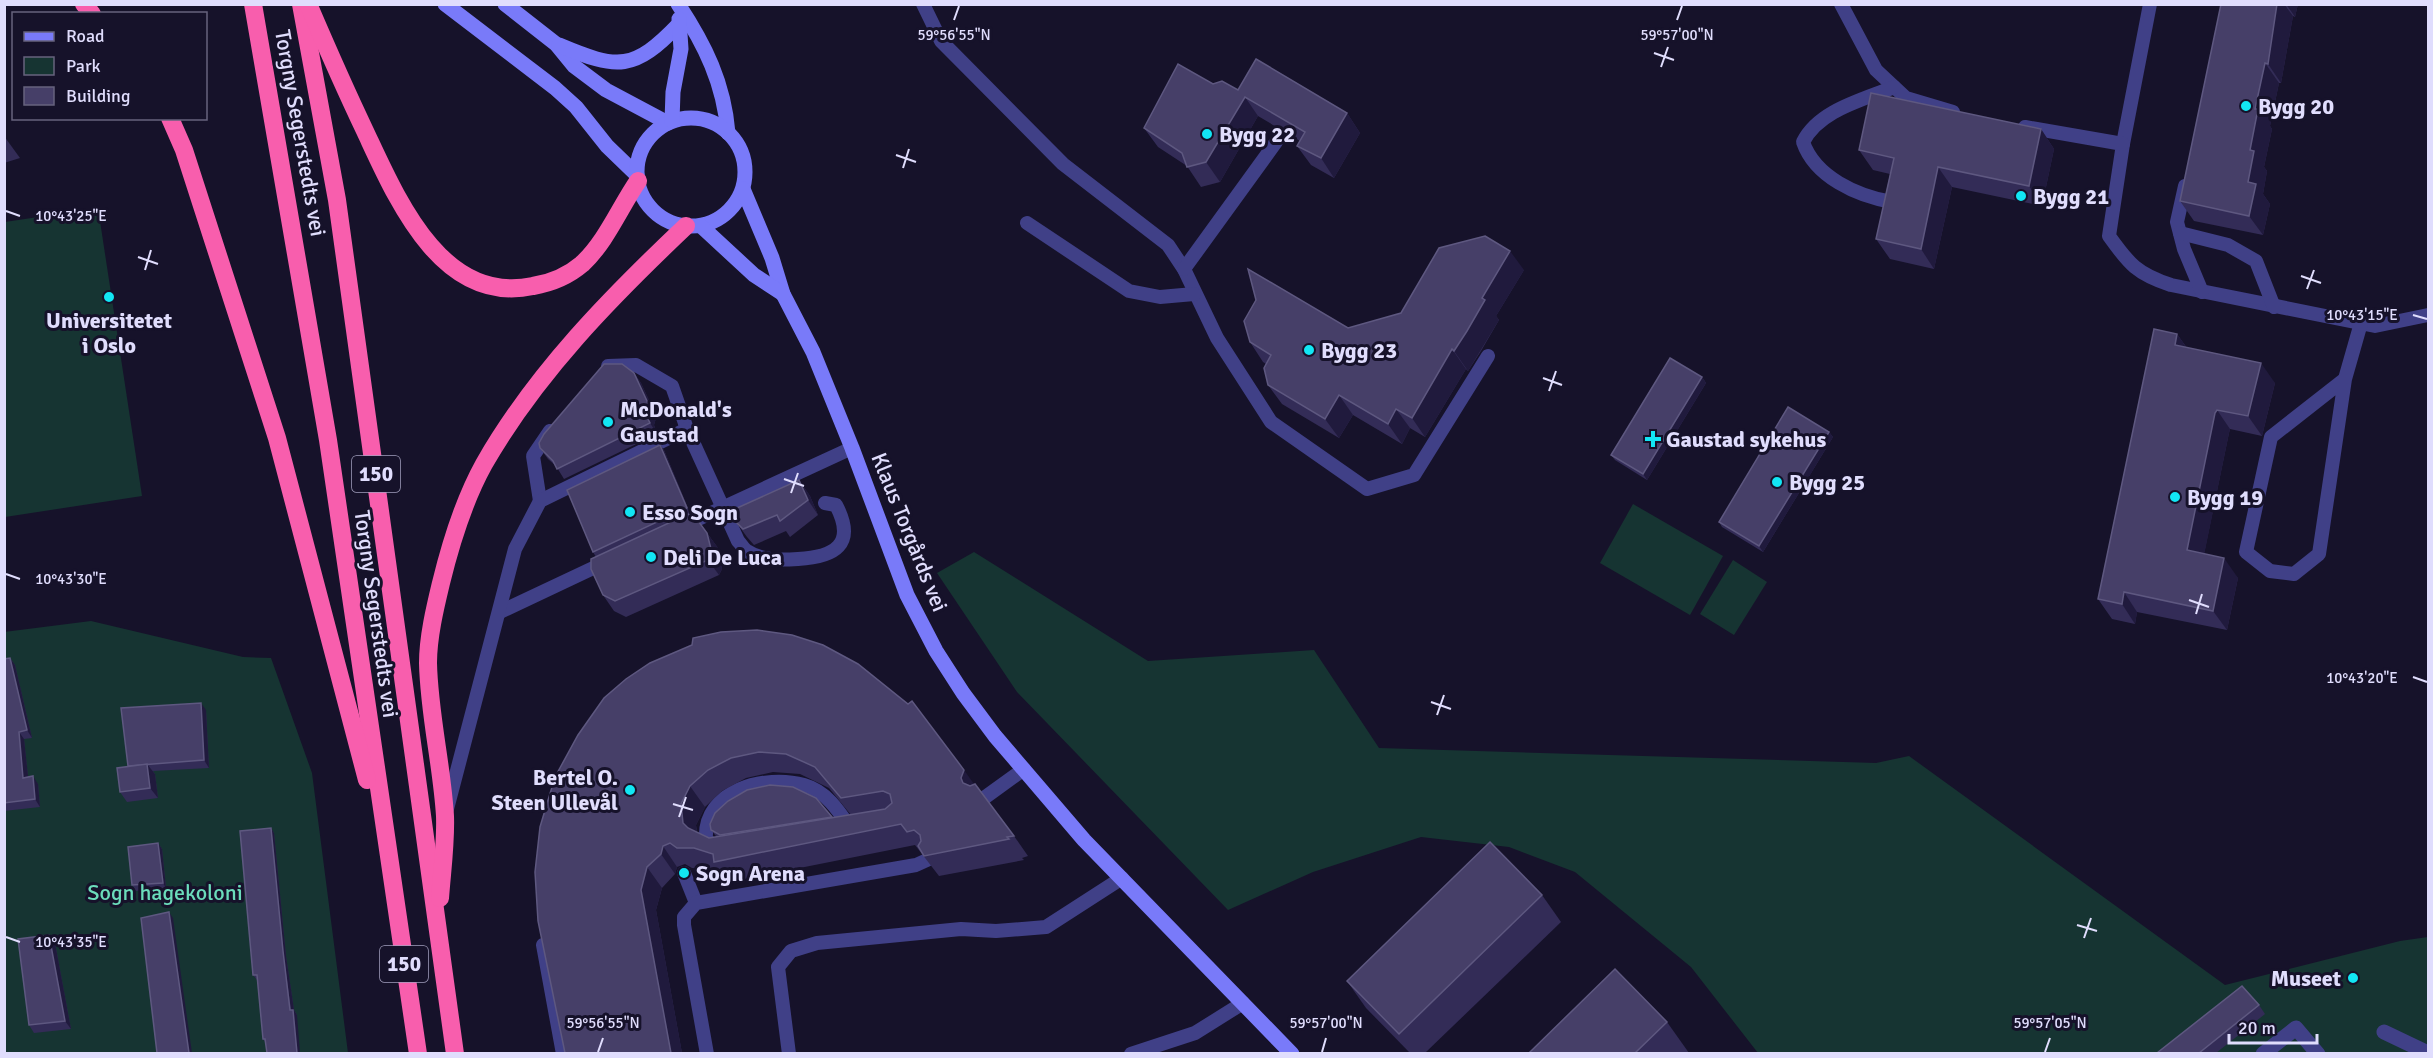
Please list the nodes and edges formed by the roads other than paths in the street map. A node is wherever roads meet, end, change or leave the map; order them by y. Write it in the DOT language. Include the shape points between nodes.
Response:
graph roads {
  1 [pos="253,4"];
  2 [pos="301,4"];
  3 [pos="308,4"];
  4 [pos="445,4"];
  5 [pos="505,4"];
  6 [pos="678,4"];
  7 [pos="923,4"];
  8 [pos="1841,4"];
  9 [pos="2150,4"];
  10 [pos="679,24"];
  11 [pos="556,44"];
  12 [pos="1894,87"];
  13 [pos="1962,115"];
  14 [pos="171,120"];
  15 [pos="670,122"];
  16 [pos="2007,124"];
  17 [pos="728,133"];
  18 [pos="1276,142"];
  19 [pos="2123,144"];
  20 [pos="2187,176"];
  21 [pos="637,178"];
  22 [pos="743,189"];
  23 [pos="1892,202"];
  24 [pos="1027,223"];
  25 [pos="694,226"];
  26 [pos="2180,233"];
  27 [pos="1184,269"];
  28 [pos="2202,291"];
  29 [pos="783,294"];
  30 [pos="1194,294"];
  31 [pos="2274,306"];
  32 [pos="2428,315"];
  33 [pos="2361,323"];
  34 [pos="1488,356"];
  35 [pos="598,374"];
  36 [pos="2345,379"];
  37 [pos="556,424"];
  38 [pos="687,429"];
  39 [pos="852,448"];
  40 [pos="540,501"];
  41 [pos="825,502"];
  42 [pos="723,507"];
  43 [pos="670,532"];
  44 [pos="617,557"];
  45 [pos="500,612"];
  46 [pos="1024,769"];
  47 [pos="984,798"];
  48 [pos="445,818"];
  49 [pos="867,826"];
  50 [pos="733,848"];
  51 [pos="927,860"];
  52 [pos="684,873"];
  53 [pos="391,875"];
  54 [pos="1122,878"];
  55 [pos="696,903"];
  56 [pos="540,925"];
  57 [pos="438,945"];
  58 [pos="1243,1003"];
  59 [pos="2384,1032"];
  60 [pos="418,1053"];
  61 [pos="455,1053"];
  62 [pos="563,1053"];
  63 [pos="707,1053"];
  64 [pos="789,1053"];
  65 [pos="1131,1053"];
  66 [pos="1292,1053"];
  67 [pos="2264,1053"];
  68 [pos="2318,1053"];
  69 [pos="2428,1053"];
  1 -- 53 [label="highway, Torgny Segerstedts vei / 150" via="328,440"];
  2 -- 57 [label="highway, Torgny Segerstedts vei / 150" via="337,200"];
  3 -- 21 [label="highway" via="401,206 431,248 473,280 508,289 562,277 582,264 596,248"];
  4 -- 21 [label="main road" via="576,107"];
  5 -- 11 [label="main road"];
  6 -- 10 [label="main road"];
  6 -- 17 [label="main road" via="714,65 723,92"];
  7 -- 27 [label="lane" via="941,41 1063,164 1168,245"];
  8 -- 12 [label="lane" via="1876,70"];
  9 -- 19 [label="lane"];
  10 -- 11 [label="main road" via="656,47 631,61 611,63"];
  10 -- 15 [label="main road" via="681,49"];
  11 -- 15 [label="main road" via="574,66 606,90"];
  12 -- 13 [label="lane" via="1906,98"];
  12 -- 23 [label="lane" via="1836,111 1810,127 1803,142 1808,157 1833,179 1859,193"];
  14 -- 53 [label="highway" via="274,427"];
  15 -- 17 [label="main road" via="702,119"];
  15 -- 21 [label="main road" via="653,133 644,145"];
  16 -- 19 [label="lane"];
  17 -- 22 [label="main road" via="744,159"];
  18 -- 27 [label="lane"];
  19 -- 28 [label="lane" via="2109,236 2131,266 2146,277"];
  20 -- 26 [label="lane" via="2177,222"];
  21 -- 25 [label="main road" via="642,195 660,216"];
  22 -- 25 [label="main road" via="727,213"];
  22 -- 29 [label="main road, Klaus Torgårds vei"];
  24 -- 30 [label="lane" via="1129,291 1160,297"];
  25 -- 29 [label="main road, Klaus Torgårds vei"];
  25 -- 48 [label="highway" via="621,288 544,379 483,465 465,506 438,597 428,662"];
  26 -- 28 [label="lane"];
  26 -- 31 [label="lane" via="2228,245 2256,261"];
  27 -- 30 [label="lane"];
  28 -- 31 [label="lane"];
  29 -- 39 [label="main road, Klaus Torgårds vei" via="813,352"];
  30 -- 34 [label="lane" via="1271,422 1367,489 1414,474"];
  31 -- 33 [label="lane"];
  32 -- 33 [label="lane" via="2375,326"];
  33 -- 36 [label="lane"];
  35 -- 38 [label="lane" via="605,366 636,364 672,386"];
  36 -- 36 [label="lane" via="2319,554 2294,574 2270,571 2246,552 2271,437"];
  37 -- 40 [label="lane" via="534,456"];
  38 -- 40 [label="lane"];
  38 -- 42 [label="lane"];
  39 -- 42 [label="lane"];
  39 -- 46 [label="main road, Klaus Torgårds vei" via="907,596 936,651 963,693"];
  40 -- 45 [label="lane" via="515,549"];
  41 -- 42 [label="lane" via="836,506 843,518 842,542 833,553 818,558 778,560 746,551"];
  42 -- 43 [label="lane"];
  44 -- 45 [label="lane"];
  45 -- 48 [label="lane"];
  46 -- 47 [label="lane"];
  46 -- 54 [label="main road, Klaus Torgårds vei"];
  48 -- 57 [label="highway"];
  49 -- 50 [label="lane" via="845,830 825,797 805,786 776,781 729,794 711,810 705,826 706,839 712,848"];
  51 -- 55 [label="lane" via="916,866"];
  52 -- 55 [label="lane"];
  53 -- 60 [label="highway, Torgny Segerstedts vei / 150"];
  54 -- 58 [label="main road, Klaus Torgårds vei"];
  54 -- 64 [label="lane" via="1046,927 961,928 817,943 791,951 778,967"];
  55 -- 63 [label="lane" via="688,910 684,925"];
  56 -- 62 [label="lane"];
  57 -- 61 [label="highway, Torgny Segerstedts vei / 150"];
  58 -- 65 [label="lane" via="1195,1033"];
  58 -- 66 [label="main road, Klaus Torgårds vei"];
  59 -- 69 [label="street"];
  67 -- 68 [label="street" via="2296,1028"];
}
